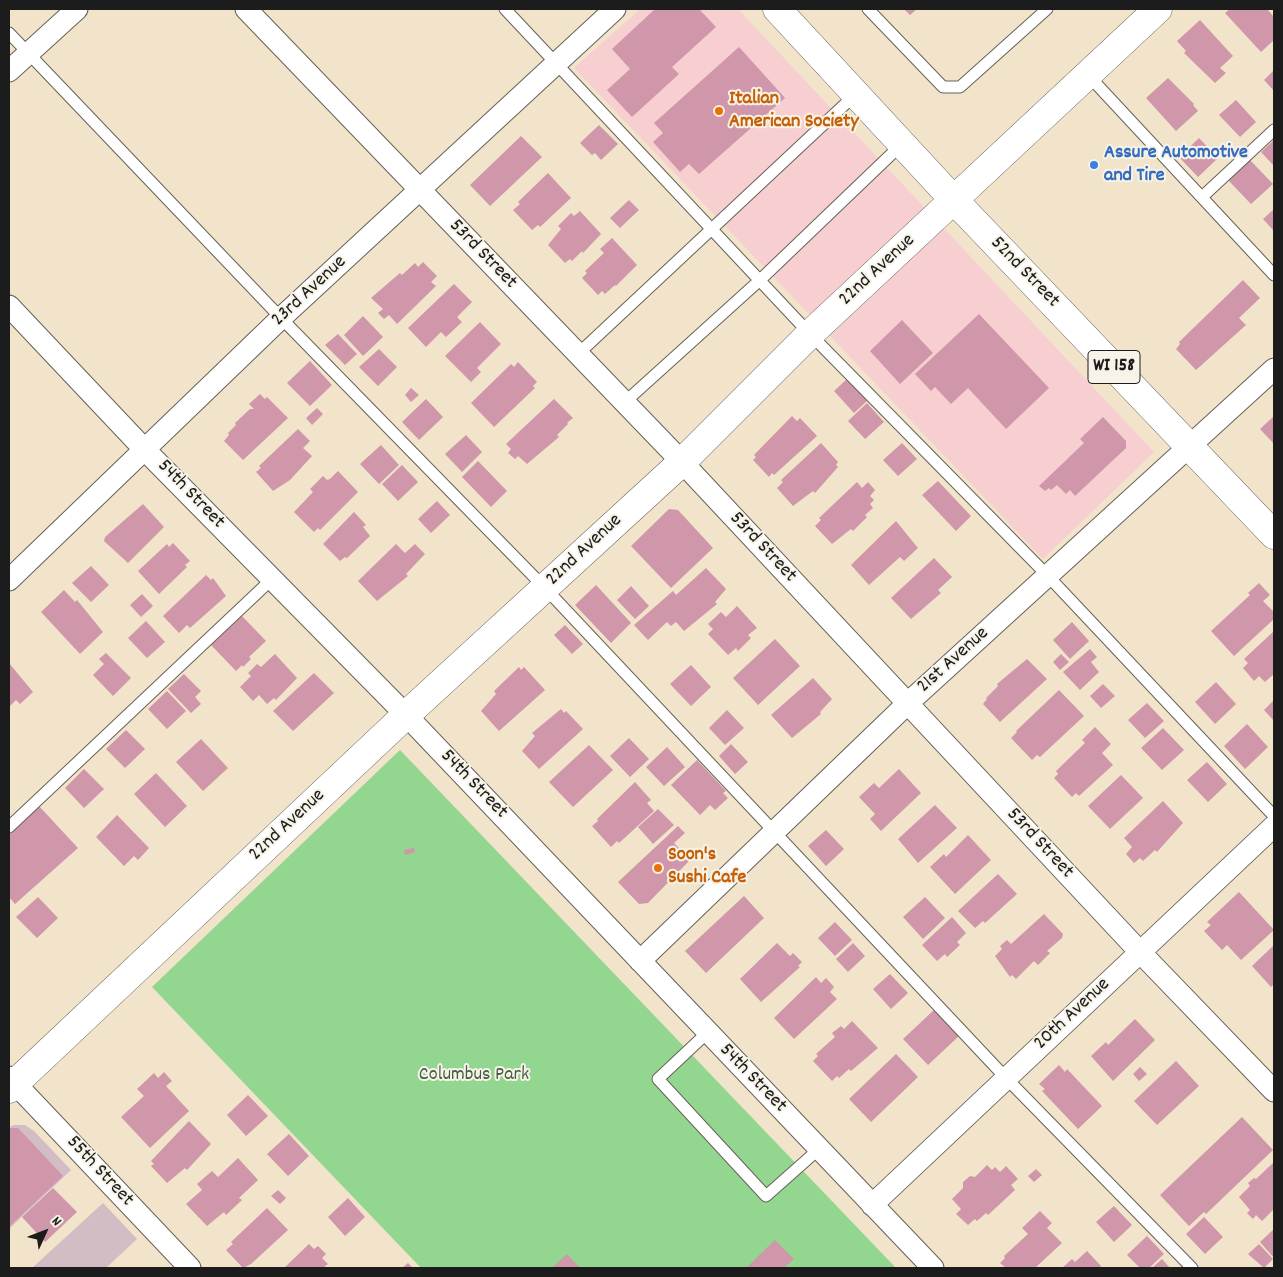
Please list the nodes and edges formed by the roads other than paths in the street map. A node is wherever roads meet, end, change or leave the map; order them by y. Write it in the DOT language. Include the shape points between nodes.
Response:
graph roads {
  1 [pos="77,9"];
  2 [pos="246,9"];
  3 [pos="505,9"];
  4 [pos="615,9"];
  5 [pos="777,9"];
  6 [pos="868,9"];
  7 [pos="1047,9"];
  8 [pos="1158,9"];
  9 [pos="9,34"];
  10 [pos="28,54"];
  11 [pos="558,64"];
  12 [pos="9,71"];
  13 [pos="1088,74"];
  14 [pos="856,94"];
  15 [pos="1274,130"];
  16 [pos="902,144"];
  17 [pos="420,191"];
  18 [pos="1202,197"];
  19 [pos="953,199"];
  20 [pos="713,230"];
  21 [pos="1274,275"];
  22 [pos="760,280"];
  23 [pos="11,312"];
  24 [pos="281,318"];
  25 [pos="810,334"];
  26 [pos="578,354"];
  27 [pos="1274,369"];
  28 [pos="625,402"];
  29 [pos="1191,446"];
  30 [pos="145,450"];
  31 [pos="682,462"];
  32 [pos="1274,535"];
  33 [pos="1048,576"];
  34 [pos="272,579"];
  35 [pos="9,580"];
  36 [pos="545,588"];
  37 [pos="908,703"];
  38 [pos="406,715"];
  39 [pos="1274,816"];
  40 [pos="9,826"];
  41 [pos="1274,826"];
  42 [pos="773,832"];
  43 [pos="1140,952"];
  44 [pos="640,961"];
  45 [pos="708,1032"];
  46 [pos="1006,1078"];
  47 [pos="11,1083"];
  48 [pos="1274,1091"];
  49 [pos="819,1149"];
  50 [pos="872,1205"];
  51 [pos="190,1268"];
  52 [pos="933,1268"];
  53 [pos="1192,1268"];
  1 -- 10 [label="street"];
  2 -- 17 [label="street, 53rd Street"];
  3 -- 11 [label="lane"];
  4 -- 11 [label="street, 23rd Avenue"];
  5 -- 14 [label="street, 52nd Street / WI 158"];
  6 -- 7 [label="lane" via="943,86 960,87"];
  8 -- 13 [label="street, 22nd Avenue"];
  9 -- 10 [label="lane"];
  10 -- 12 [label="street"];
  10 -- 24 [label="lane"];
  11 -- 17 [label="street, 23rd Avenue"];
  11 -- 20 [label="lane"];
  13 -- 18 [label="lane"];
  13 -- 19 [label="street, 22nd Avenue"];
  14 -- 16 [label="street, 52nd Street / WI 158"];
  14 -- 20 [label="lane"];
  15 -- 18 [label="lane"];
  16 -- 19 [label="street, 52nd Street / WI 158"];
  16 -- 22 [label="lane"];
  17 -- 24 [label="street, 23rd Avenue"];
  17 -- 26 [label="street, 53rd Street"];
  18 -- 21 [label="lane"];
  19 -- 25 [label="street, 22nd Avenue"];
  19 -- 29 [label="street, 52nd Street / WI 158"];
  20 -- 22 [label="lane"];
  20 -- 26 [label="lane"];
  22 -- 25 [label="lane"];
  22 -- 28 [label="lane"];
  23 -- 30 [label="street, 54th Street"];
  24 -- 30 [label="street, 23rd Avenue"];
  24 -- 36 [label="lane"];
  25 -- 31 [label="street, 22nd Avenue"];
  25 -- 33 [label="lane"];
  26 -- 28 [label="street, 53rd Street"];
  27 -- 29 [label="street, 21st Avenue"];
  28 -- 31 [label="street, 53rd Street"];
  29 -- 32 [label="street, 52nd Street / WI 158"];
  29 -- 33 [label="street, 21st Avenue"];
  30 -- 34 [label="street, 54th Street"];
  30 -- 35 [label="street, 23rd Avenue"];
  31 -- 36 [label="street, 22nd Avenue"];
  31 -- 37 [label="street, 53rd Street"];
  33 -- 37 [label="street, 21st Avenue"];
  33 -- 39 [label="lane"];
  34 -- 38 [label="street, 54th Street"];
  34 -- 40 [label="lane"];
  36 -- 38 [label="street, 22nd Avenue"];
  36 -- 42 [label="lane"];
  37 -- 42 [label="street, 21st Avenue"];
  37 -- 43 [label="street, 53rd Street"];
  38 -- 44 [label="street, 54th Street"];
  38 -- 47 [label="street, 22nd Avenue"];
  41 -- 43 [label="street, 20th Avenue"];
  42 -- 44 [label="street, 21st Avenue"];
  42 -- 46 [label="lane"];
  43 -- 46 [label="street, 20th Avenue"];
  43 -- 48 [label="street, 53rd Street"];
  44 -- 45 [label="street, 54th Street"];
  45 -- 49 [label="street, 54th Street"];
  45 -- 49 [label="lane" via="658,1079 766,1196"];
  46 -- 50 [label="street, 20th Avenue"];
  46 -- 53 [label="lane"];
  47 -- 51 [label="street, 55th Street"];
  49 -- 50 [label="street, 54th Street"];
  50 -- 52 [label="street, 54th Street"];
}
